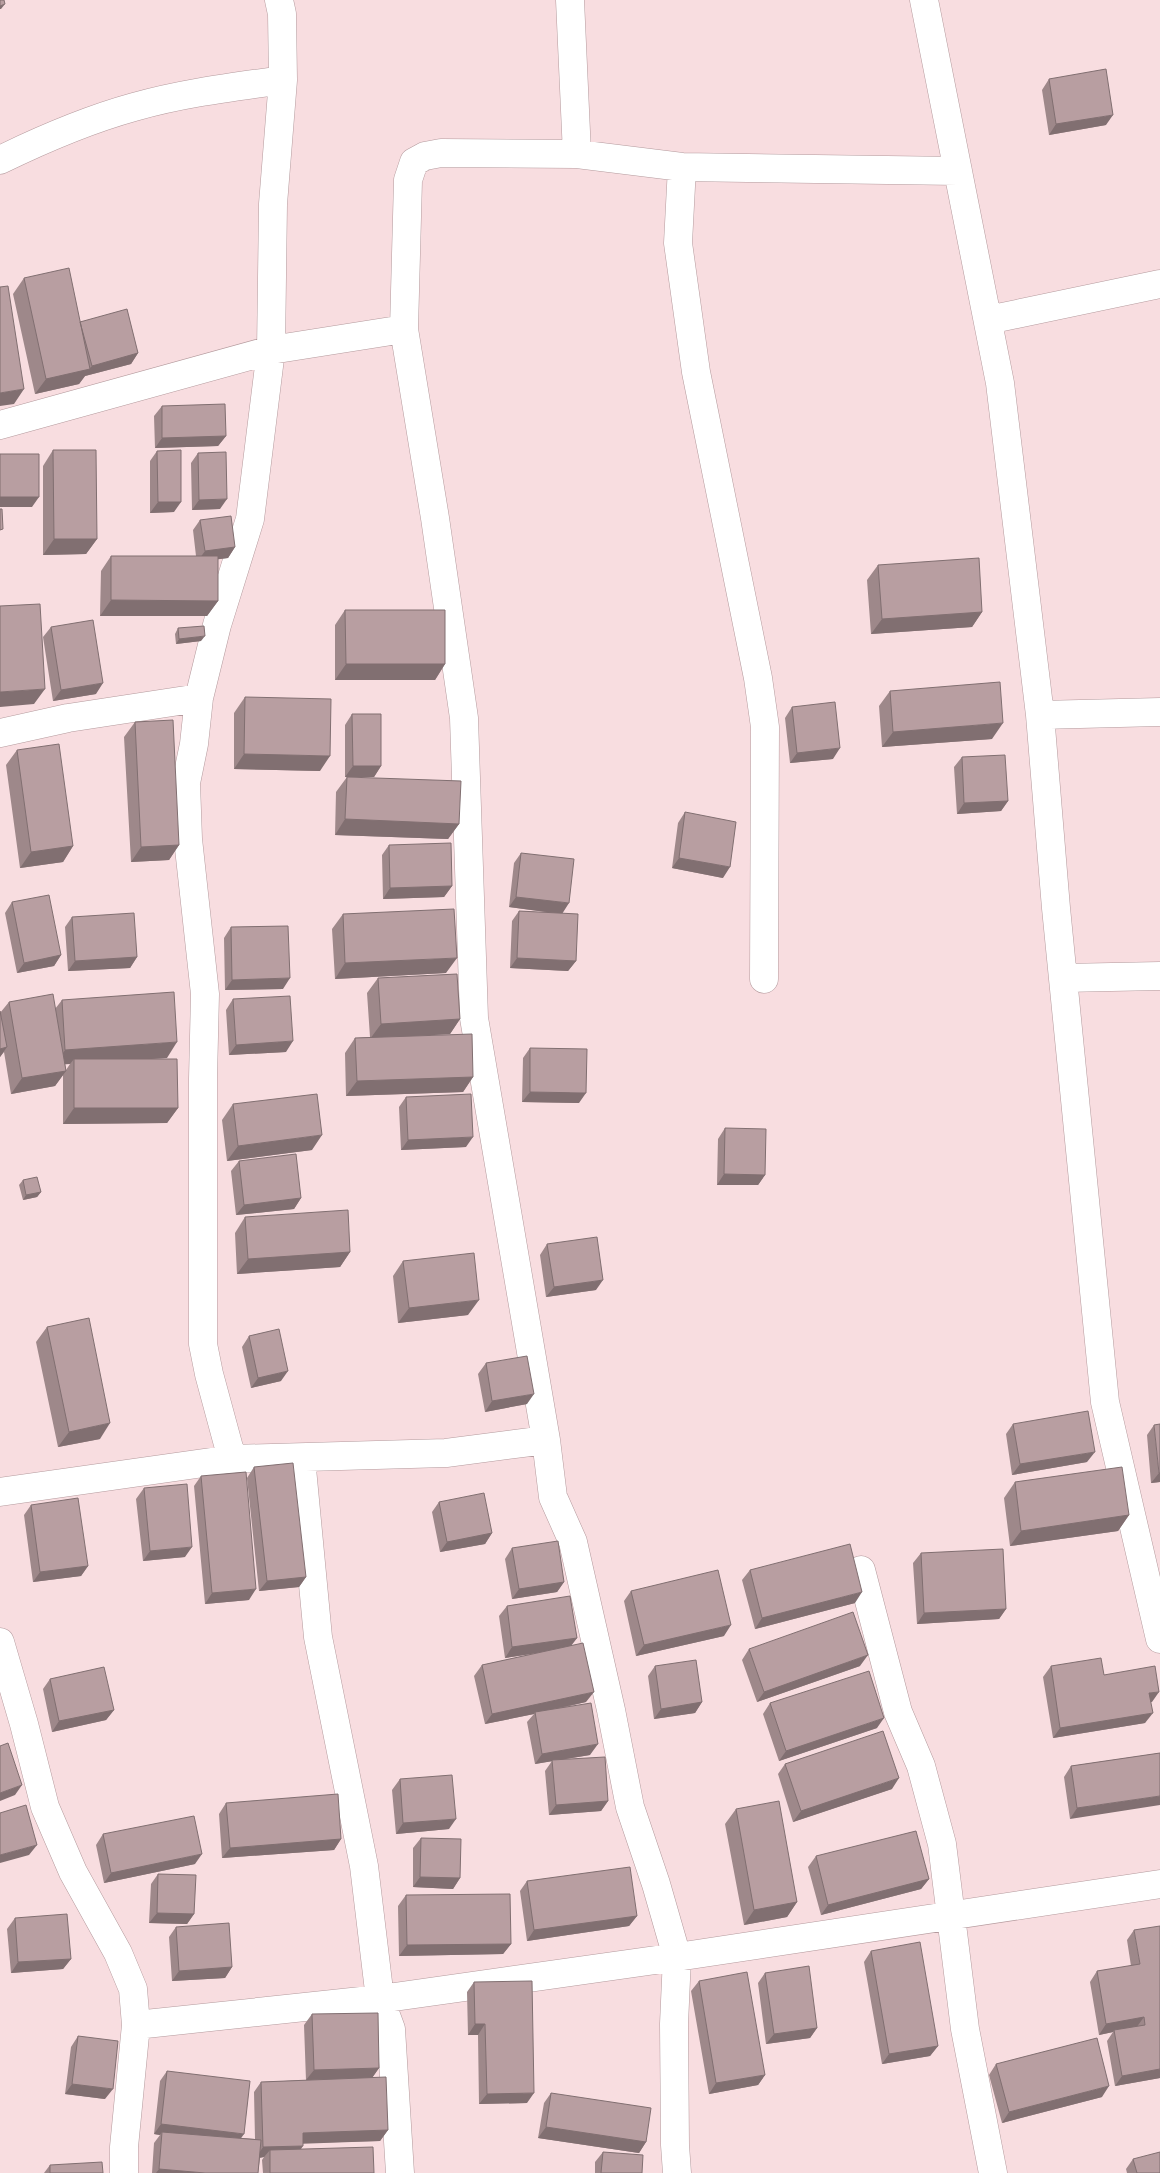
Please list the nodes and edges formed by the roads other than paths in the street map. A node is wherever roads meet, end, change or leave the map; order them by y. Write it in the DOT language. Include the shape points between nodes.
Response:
graph roads {
  1 [pos="278,0"];
  2 [pos="570,0"];
  3 [pos="924,0"];
  4 [pos="283,80"];
  5 [pos="577,154"];
  6 [pos="0,160"];
  7 [pos="682,167"];
  8 [pos="958,172"];
  9 [pos="1160,284"];
  10 [pos="988,320"];
  11 [pos="404,329"];
  12 [pos="271,350"];
  13 [pos="0,425"];
  14 [pos="199,698"];
  15 [pos="1160,712"];
  16 [pos="1040,715"];
  17 [pos="0,734"];
  18 [pos="1160,976"];
  19 [pos="764,978"];
  20 [pos="1063,978"];
  21 [pos="546,1440"];
  22 [pos="301,1458"];
  23 [pos="232,1459"];
  24 [pos="0,1492"];
  25 [pos="861,1570"];
  26 [pos="1160,1639"];
  27 [pos="0,1642"];
  28 [pos="1160,1884"];
  29 [pos="950,1915"];
  30 [pos="677,1956"];
  31 [pos="380,1999"];
  32 [pos="136,2025"];
  33 [pos="124,2173"];
  34 [pos="400,2173"];
  35 [pos="677,2173"];
  36 [pos="993,2173"];
  1 -- 4 [label="street" via="282,14"];
  2 -- 5 [label="street"];
  3 -- 8 [label="street"];
  4 -- 6 [label="street" via="207,90 134,107 49,136"];
  4 -- 12 [label="street" via="272,204"];
  5 -- 7 [label="street"];
  5 -- 11 [label="street" via="441,153 414,162 408,180"];
  7 -- 8 [label="street"];
  7 -- 19 [label="street" via="678,243 696,372 765,727"];
  8 -- 10 [label="street"];
  9 -- 10 [label="street"];
  10 -- 16 [label="street" via="1000,383"];
  11 -- 12 [label="street"];
  11 -- 21 [label="street" via="464,718 474,1018"];
  12 -- 13 [label="street"];
  12 -- 14 [label="street" via="250,519 217,625"];
  14 -- 17 [label="street" via="68,718"];
  14 -- 23 [label="street" via="186,783 188,839 205,994 203,1344"];
  15 -- 16 [label="street"];
  16 -- 20 [label="street"];
  18 -- 20 [label="street"];
  20 -- 26 [label="street" via="1105,1402"];
  21 -- 22 [label="street" via="446,1453"];
  21 -- 30 [label="street" via="553,1497 573,1542 630,1807"];
  22 -- 23 [label="street"];
  22 -- 31 [label="street" via="318,1637 364,1866"];
  23 -- 24 [label="street"];
  25 -- 29 [label="street" via="898,1712 921,1766 939,1836"];
  27 -- 32 [label="street" via="45,1808 73,1872 118,1954 133,1989"];
  28 -- 29 [label="street"];
  29 -- 30 [label="street"];
  29 -- 36 [label="street" via="964,2029"];
  30 -- 31 [label="street"];
  30 -- 35 [label="street" via="674,2024"];
  31 -- 32 [label="street"];
  31 -- 34 [label="street" via="391,2029"];
  32 -- 33 [label="street"];
}
